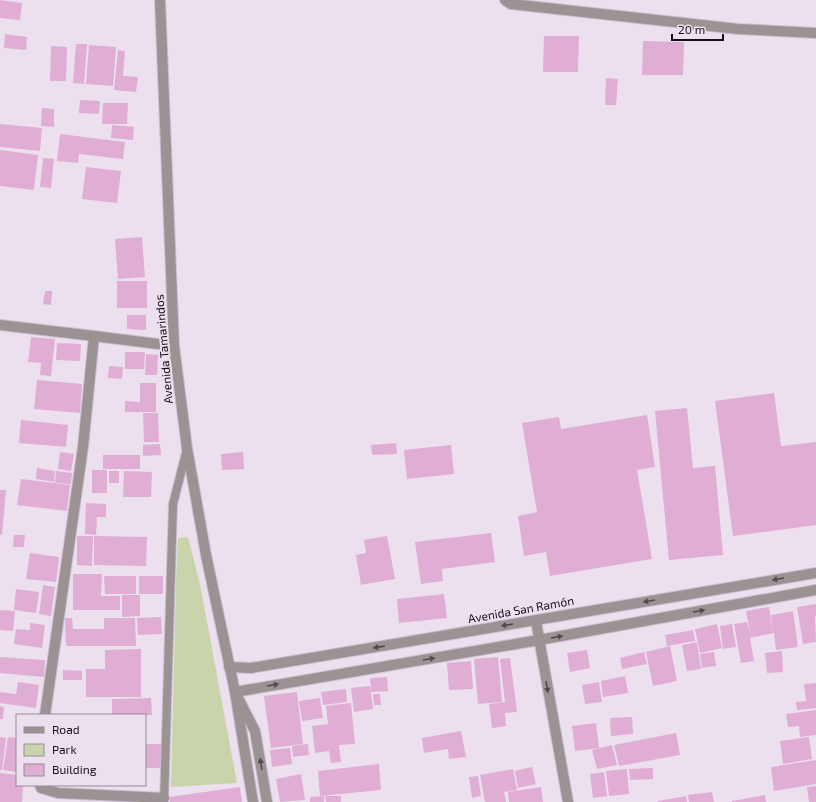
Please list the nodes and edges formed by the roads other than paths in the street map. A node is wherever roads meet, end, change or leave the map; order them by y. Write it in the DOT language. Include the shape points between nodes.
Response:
graph roads {
  1 [pos="160,0"];
  2 [pos="505,0"];
  3 [pos="816,33"];
  4 [pos="0,326"];
  5 [pos="94,336"];
  6 [pos="174,346"];
  7 [pos="187,448"];
  8 [pos="816,573"];
  9 [pos="816,590"];
  10 [pos="536,621"];
  11 [pos="539,640"];
  12 [pos="229,667"];
  13 [pos="234,692"];
  14 [pos="45,714"];
  15 [pos="40,786"];
  16 [pos="164,800"];
  17 [pos="253,802"];
  18 [pos="267,802"];
  19 [pos="568,802"];
  1 -- 6 [label="street, Avenida Tamarindos"];
  2 -- 3 [label="street" via="511,4 738,29"];
  4 -- 5 [label="street"];
  5 -- 6 [label="street"];
  5 -- 14 [label="street" via="84,447"];
  6 -- 7 [label="street, Avenida Tamarindos"];
  7 -- 12 [label="street, Avenida Tamarindos"];
  7 -- 16 [label="lane" via="173,504"];
  8 -- 10 [label="street, Avenida San Ramón, one-way"];
  11 -- 9 [label="street, one-way"];
  10 -- 11 [label="street"];
  10 -- 12 [label="street, Avenida San Ramón, one-way" via="251,668"];
  13 -- 11 [label="street, one-way"];
  11 -- 19 [label="street, one-way"];
  12 -- 13 [label="street, Avenida Tamarindos"];
  13 -- 17 [label="street, Avenida Tamarindos"];
  18 -- 13 [label="street, Avenida Tamarindos, one-way" via="256,731"];
  15 -- 16 [label="street" via="58,793"];
}
